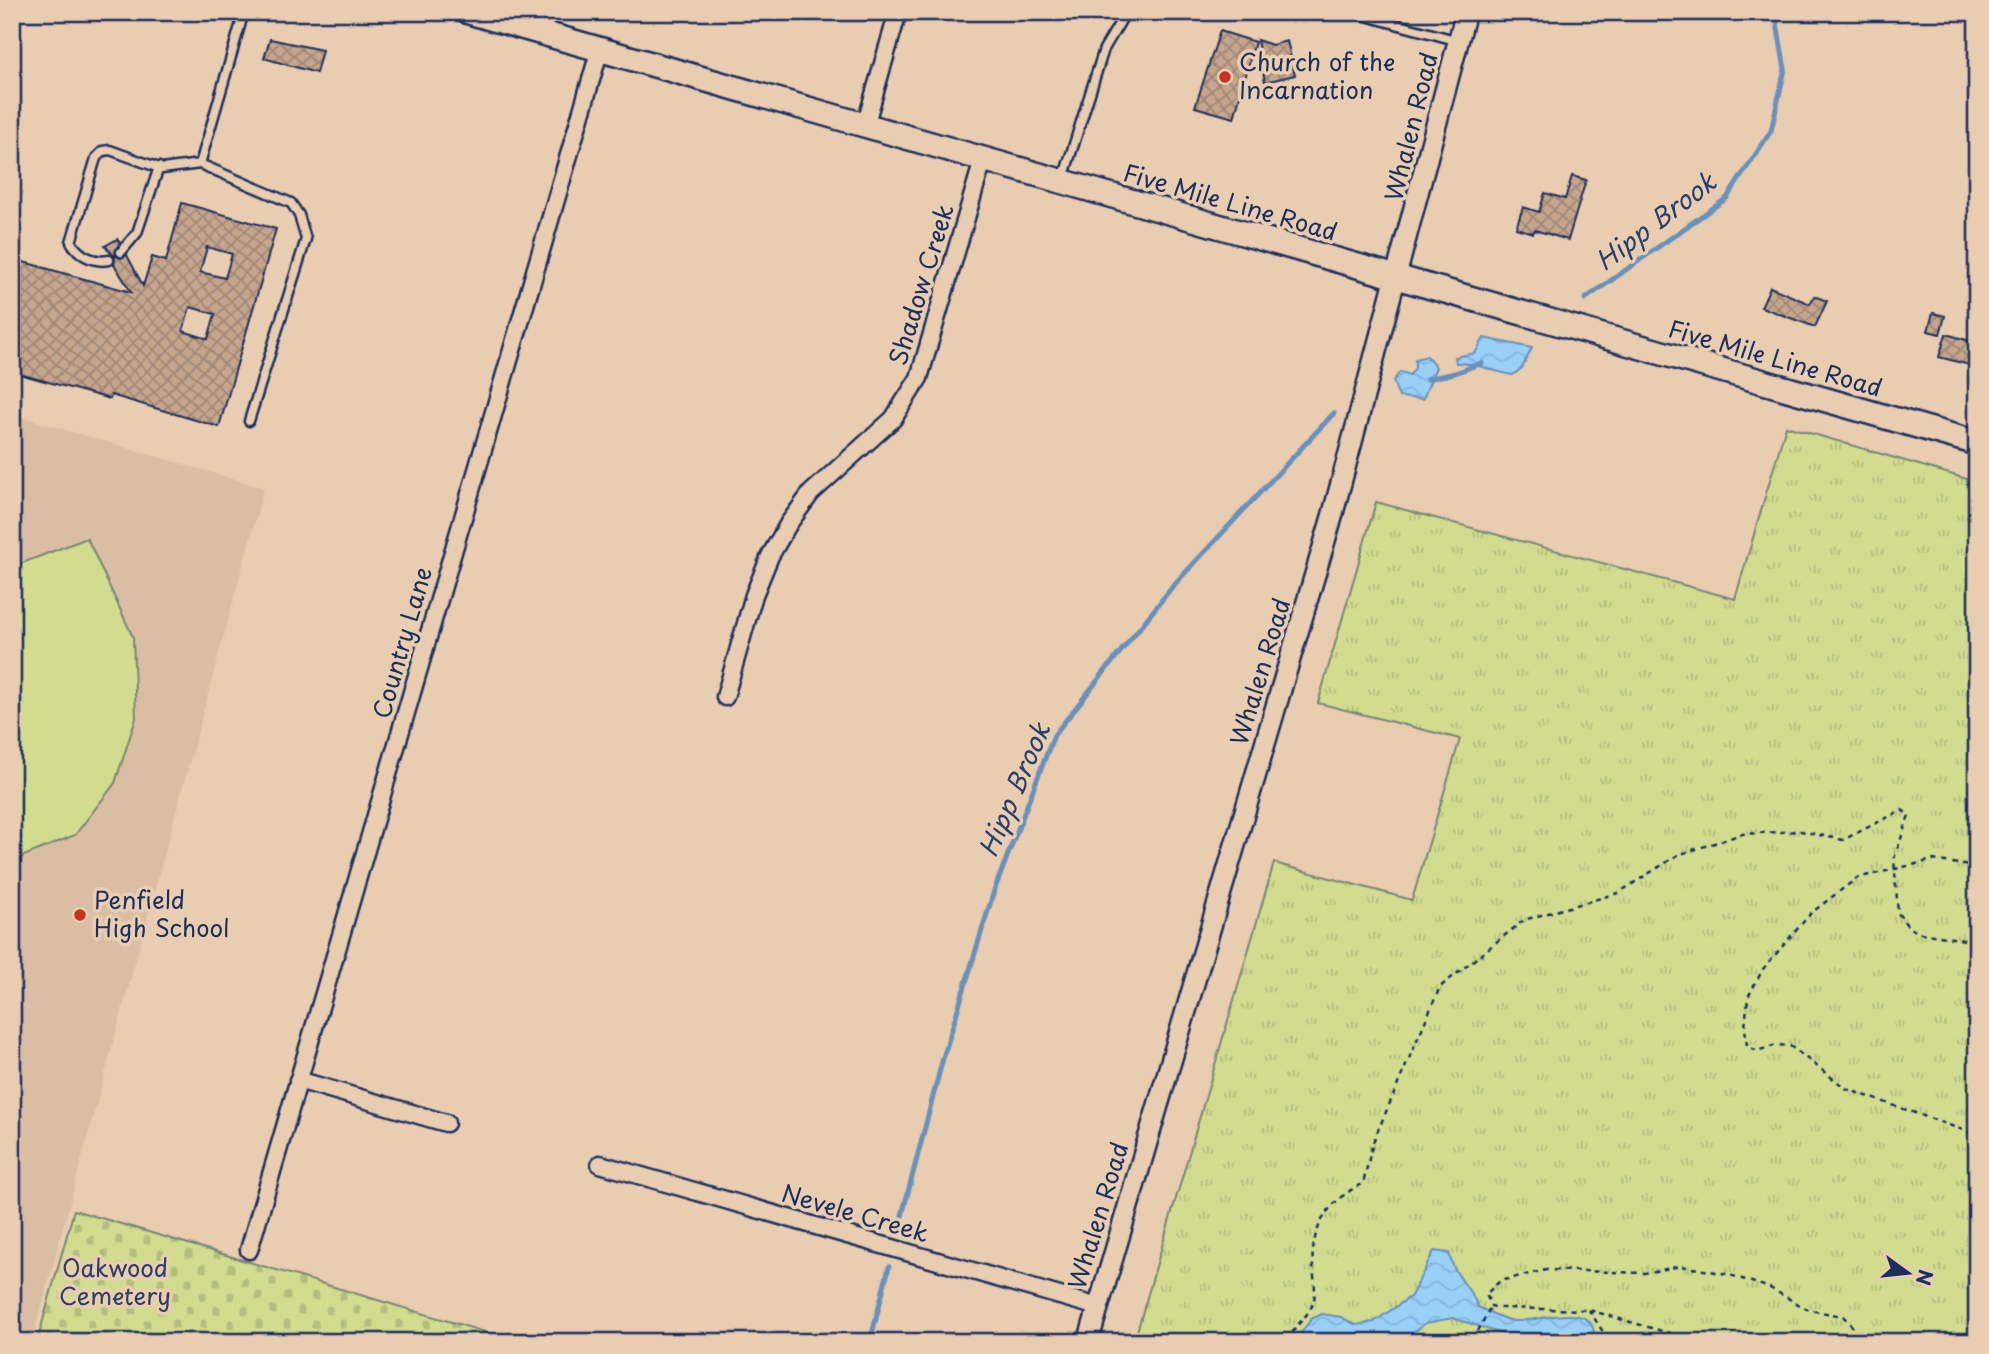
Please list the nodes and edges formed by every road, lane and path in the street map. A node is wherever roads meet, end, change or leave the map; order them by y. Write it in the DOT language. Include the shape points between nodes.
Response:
graph roads {
  1 [pos="244,12"];
  2 [pos="469,12"];
  3 [pos="898,12"];
  4 [pos="1126,12"];
  5 [pos="1351,12"];
  6 [pos="1466,12"];
  7 [pos="1367,14"];
  8 [pos="524,20"];
  9 [pos="1459,41"];
  10 [pos="600,49"];
  11 [pos="865,126"];
  12 [pos="984,160"];
  13 [pos="200,164"];
  14 [pos="159,167"];
  15 [pos="1062,183"];
  16 [pos="121,252"];
  17 [pos="109,260"];
  18 [pos="1398,278"];
  19 [pos="249,421"];
  20 [pos="1977,443"];
  21 [pos="725,697"];
  22 [pos="1977,867"];
  23 [pos="1895,869"];
  24 [pos="1977,942"];
  25 [pos="298,1080"];
  26 [pos="446,1123"];
  27 [pos="1977,1135"];
  28 [pos="600,1164"];
  29 [pos="248,1250"];
  30 [pos="1491,1306"];
  31 [pos="1098,1307"];
  32 [pos="1589,1310"];
  33 [pos="1478,1331"];
  34 [pos="1609,1341"];
  35 [pos="1088,1342"];
  36 [pos="1289,1342"];
  37 [pos="1700,1342"];
  38 [pos="1866,1342"];
  1 -- 13 [label="lane"];
  2 -- 8 [label="main road, Five Mile Line Road"];
  3 -- 11 [label="street"];
  4 -- 15 [label="lane" via="1104,49"];
  5 -- 7 [label="lane"];
  6 -- 9 [label="street, Whalen Road"];
  7 -- 9 [label="lane"];
  8 -- 10 [label="main road, Five Mile Line Road"];
  9 -- 18 [label="street, Whalen Road"];
  10 -- 11 [label="main road, Five Mile Line Road"];
  10 -- 25 [label="street, Country Lane"];
  11 -- 12 [label="main road, Five Mile Line Road"];
  12 -- 15 [label="main road, Five Mile Line Road"];
  12 -- 21 [label="street, Shadow Creek" via="919,378 893,419 811,493 789,523 754,596"];
  13 -- 14 [label="lane"];
  13 -- 19 [label="lane" via="291,204 306,239"];
  14 -- 16 [label="lane" via="137,233"];
  14 -- 17 [label="lane" via="110,150 96,158 71,242 88,257"];
  15 -- 18 [label="main road, Five Mile Line Road"];
  18 -- 20 [label="main road, Five Mile Line Road"];
  18 -- 31 [label="street, Whalen Road" via="1332,517"];
  22 -- 23 [label="path" via="1933,860"];
  23 -- 24 [label="path" via="1898,913 1909,928"];
  23 -- 27 [label="path" via="1857,878 1811,912 1785,941 1748,997 1747,1046 1757,1051 1790,1046 1847,1089"];
  23 -- 36 [label="path" via="1909,815 1902,810 1843,840 1801,831 1742,834 1678,856 1618,893 1524,920 1440,987 1373,1142 1363,1184 1323,1214 1313,1250 1314,1300"];
  25 -- 26 [label="street"];
  25 -- 29 [label="street, Country Lane"];
  28 -- 31 [label="street, Nevele Creek"];
  30 -- 32 [label="path"];
  30 -- 33 [label="path"];
  30 -- 38 [label="path" via="1486,1294 1500,1281 1546,1270 1645,1273 1681,1266 1727,1274 1809,1310 1843,1316"];
  31 -- 35 [label="street, Whalen Road"];
  32 -- 34 [label="path"];
  32 -- 37 [label="path"];
}
